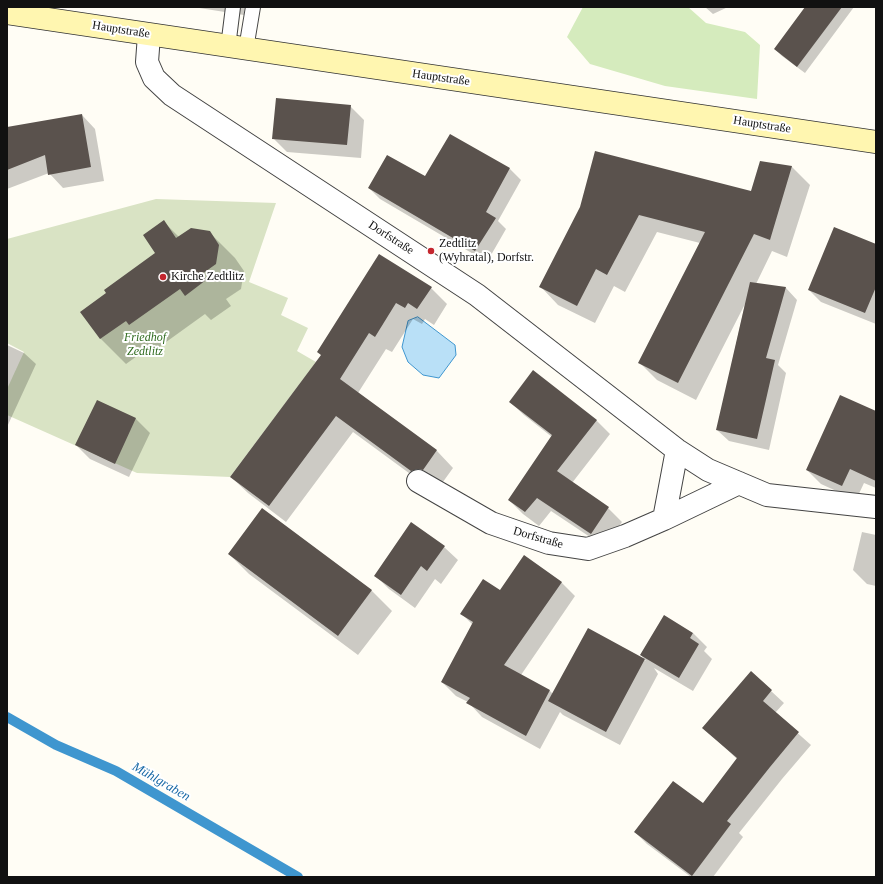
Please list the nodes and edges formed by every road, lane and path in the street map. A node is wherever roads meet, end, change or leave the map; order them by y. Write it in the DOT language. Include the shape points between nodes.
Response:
graph roads {
  1 [pos="232,7"];
  2 [pos="253,7"];
  3 [pos="7,13"];
  4 [pos="149,35"];
  5 [pos="237,48"];
  6 [pos="876,142"];
  7 [pos="677,450"];
  8 [pos="418,481"];
  9 [pos="739,483"];
  10 [pos="876,507"];
  11 [pos="664,519"];
  1 -- 5 [label="lane"];
  2 -- 5 [label="lane"];
  3 -- 4 [label="main road, Hauptstraße"];
  4 -- 5 [label="main road, Hauptstraße"];
  4 -- 7 [label="street, Dorfstraße" via="147,62 154,78 172,95 477,295"];
  5 -- 6 [label="main road, Hauptstraße"];
  7 -- 9 [label="street, Dorfstraße" via="708,470"];
  7 -- 11 [label="street"];
  8 -- 11 [label="street, Dorfstraße" via="490,523 549,543 572,547 588,549"];
  9 -- 10 [label="street, Dorfstraße" via="767,495"];
  9 -- 11 [label="street, Dorfstraße"];
}
